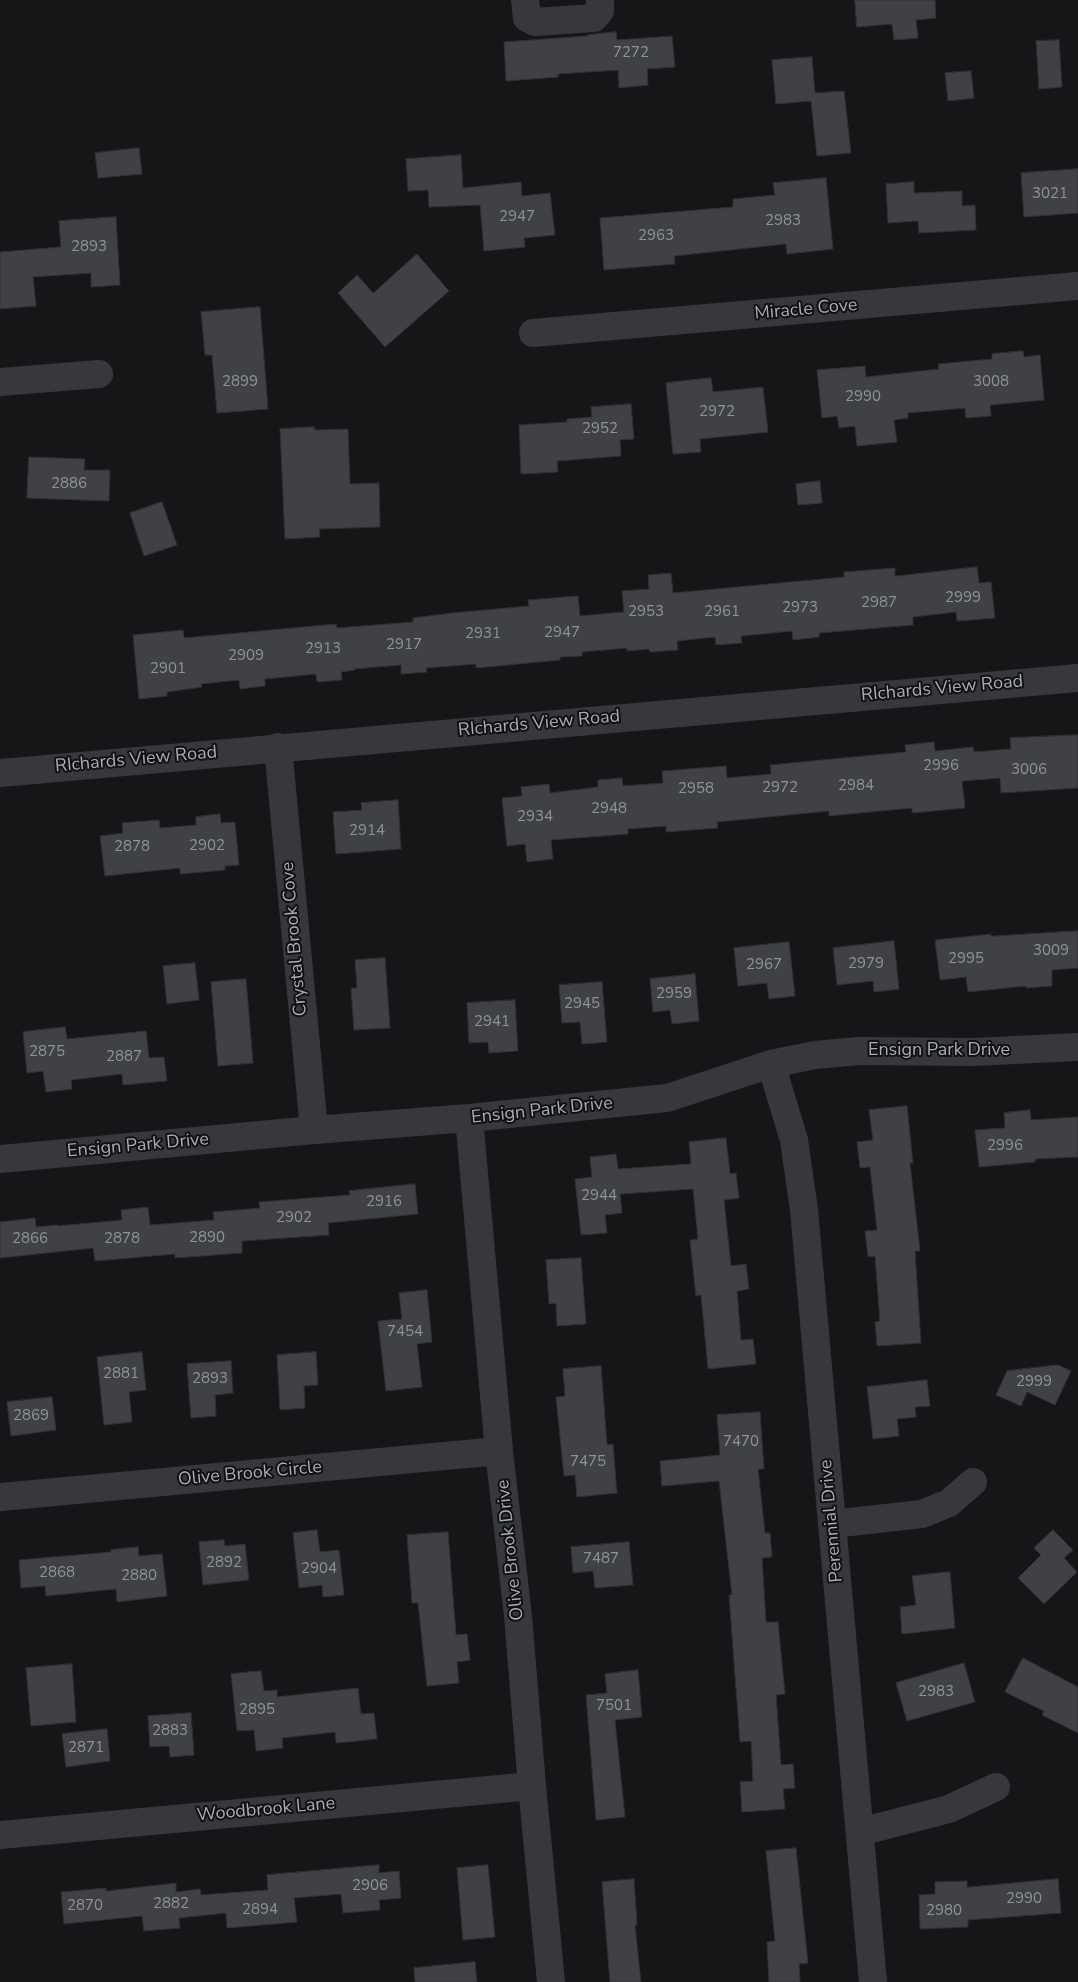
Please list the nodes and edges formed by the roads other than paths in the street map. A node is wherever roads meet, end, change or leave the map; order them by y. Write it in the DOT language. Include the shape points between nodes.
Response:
graph roads {
  1 [pos="525,0"];
  2 [pos="600,0"];
  3 [pos="1078,286"];
  4 [pos="533,333"];
  5 [pos="99,374"];
  6 [pos="0,382"];
  7 [pos="1078,678"];
  8 [pos="278,747"];
  9 [pos="0,773"];
  10 [pos="1078,1047"];
  11 [pos="771,1064"];
  12 [pos="470,1118"];
  13 [pos="314,1130"];
  14 [pos="0,1159"];
  15 [pos="499,1451"];
  16 [pos="974,1482"];
  17 [pos="0,1497"];
  18 [pos="832,1524"];
  19 [pos="532,1786"];
  20 [pos="996,1787"];
  21 [pos="860,1832"];
  22 [pos="0,1835"];
  23 [pos="551,1982"];
  24 [pos="873,1982"];
  1 -- 2 [label="street" via="527,18 535,22 594,18 600,11"];
  3 -- 4 [label="street, Miracle Cove"];
  5 -- 6 [label="street"];
  7 -- 8 [label="street, RIchards View Road"];
  8 -- 9 [label="street, RIchards View Road"];
  8 -- 13 [label="street, Crystal Brook Cove"];
  10 -- 11 [label="street, Ensign Park Drive" via="973,1052 859,1051 815,1054"];
  11 -- 12 [label="street, Ensign Park Drive" via="667,1098"];
  11 -- 18 [label="street, Perennial Drive" via="794,1140 804,1210"];
  12 -- 13 [label="street, Ensign Park Drive"];
  12 -- 15 [label="street, Olive Brook Drive"];
  13 -- 14 [label="street, Ensign Park Drive"];
  15 -- 17 [label="street, Olive Brook Circle"];
  15 -- 19 [label="street, Olive Brook Drive" via="518,1616"];
  16 -- 18 [label="street" via="949,1504 922,1514"];
  18 -- 21 [label="street, Perennial Drive"];
  19 -- 22 [label="street, Woodbrook Lane"];
  19 -- 23 [label="street, Olive Brook Drive"];
  20 -- 21 [label="street" via="950,1809"];
  21 -- 24 [label="street, Perennial Drive"];
}
